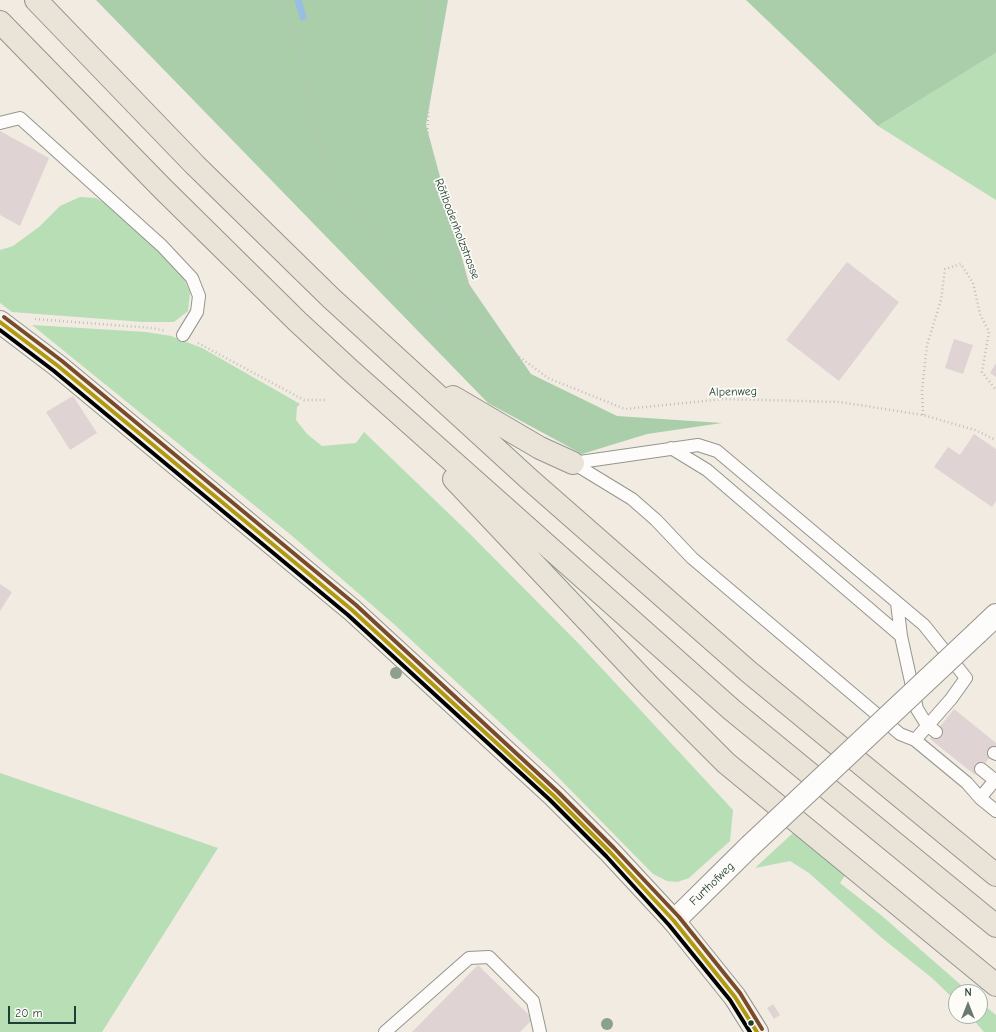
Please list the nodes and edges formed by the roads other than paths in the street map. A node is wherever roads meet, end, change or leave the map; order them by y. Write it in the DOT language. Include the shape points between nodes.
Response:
graph roads {
  1 [pos="36,0"];
  2 [pos="0,22"];
  3 [pos="0,123"];
  4 [pos="0,322"];
  5 [pos="183,335"];
  6 [pos="350,370"];
  7 [pos="413,373"];
  8 [pos="671,448"];
  9 [pos="572,463"];
  10 [pos="897,603"];
  11 [pos="996,615"];
  12 [pos="902,636"];
  13 [pos="917,709"];
  14 [pos="876,713"];
  15 [pos="945,713"];
  16 [pos="931,729"];
  17 [pos="915,740"];
  18 [pos="981,769"];
  19 [pos="996,780"];
  20 [pos="980,798"];
  21 [pos="996,811"];
  22 [pos="996,875"];
  23 [pos="674,921"];
  24 [pos="996,926"];
  25 [pos="996,985"];
  26 [pos="386,1032"];
  27 [pos="540,1032"];
  28 [pos="757,1032"];
  1 -- 7 [label="highway" via="195,165"];
  2 -- 6 [label="highway" via="163,190"];
  3 -- 5 [label="lane" via="20,118 162,246 192,278 199,296 197,312"];
  4 -- 23 [label="main road" via="58,366 352,610 554,796"];
  6 -- 24 [label="highway" via="732,710"];
  6 -- 25 [label="highway" via="726,763"];
  7 -- 9 [label="highway" via="522,438"];
  7 -- 22 [label="highway" via="529,479 749,672"];
  8 -- 9 [label="lane"];
  8 -- 10 [label="lane" via="698,444 717,451"];
  8 -- 12 [label="lane" via="707,470"];
  9 -- 14 [label="lane" via="632,499 692,558"];
  10 -- 12 [label="lane"];
  10 -- 15 [label="lane" via="924,625 966,678"];
  11 -- 23 [label="street, Furthofweg, bridge" via="750,846"];
  12 -- 13 [label="lane"];
  13 -- 14 [label="lane"];
  13 -- 15 [label="lane"];
  13 -- 16 [label="lane"];
  13 -- 17 [label="lane"];
  14 -- 17 [label="lane" via="900,734"];
  15 -- 16 [label="lane"];
  16 -- 17 [label="lane"];
  17 -- 20 [label="lane" via="968,783"];
  18 -- 19 [label="lane"];
  19 -- 20 [label="lane"];
  20 -- 21 [label="lane"];
  23 -- 28 [label="main road" via="735,997"];
  26 -- 27 [label="lane" via="469,958 490,957 533,1001"];
}
